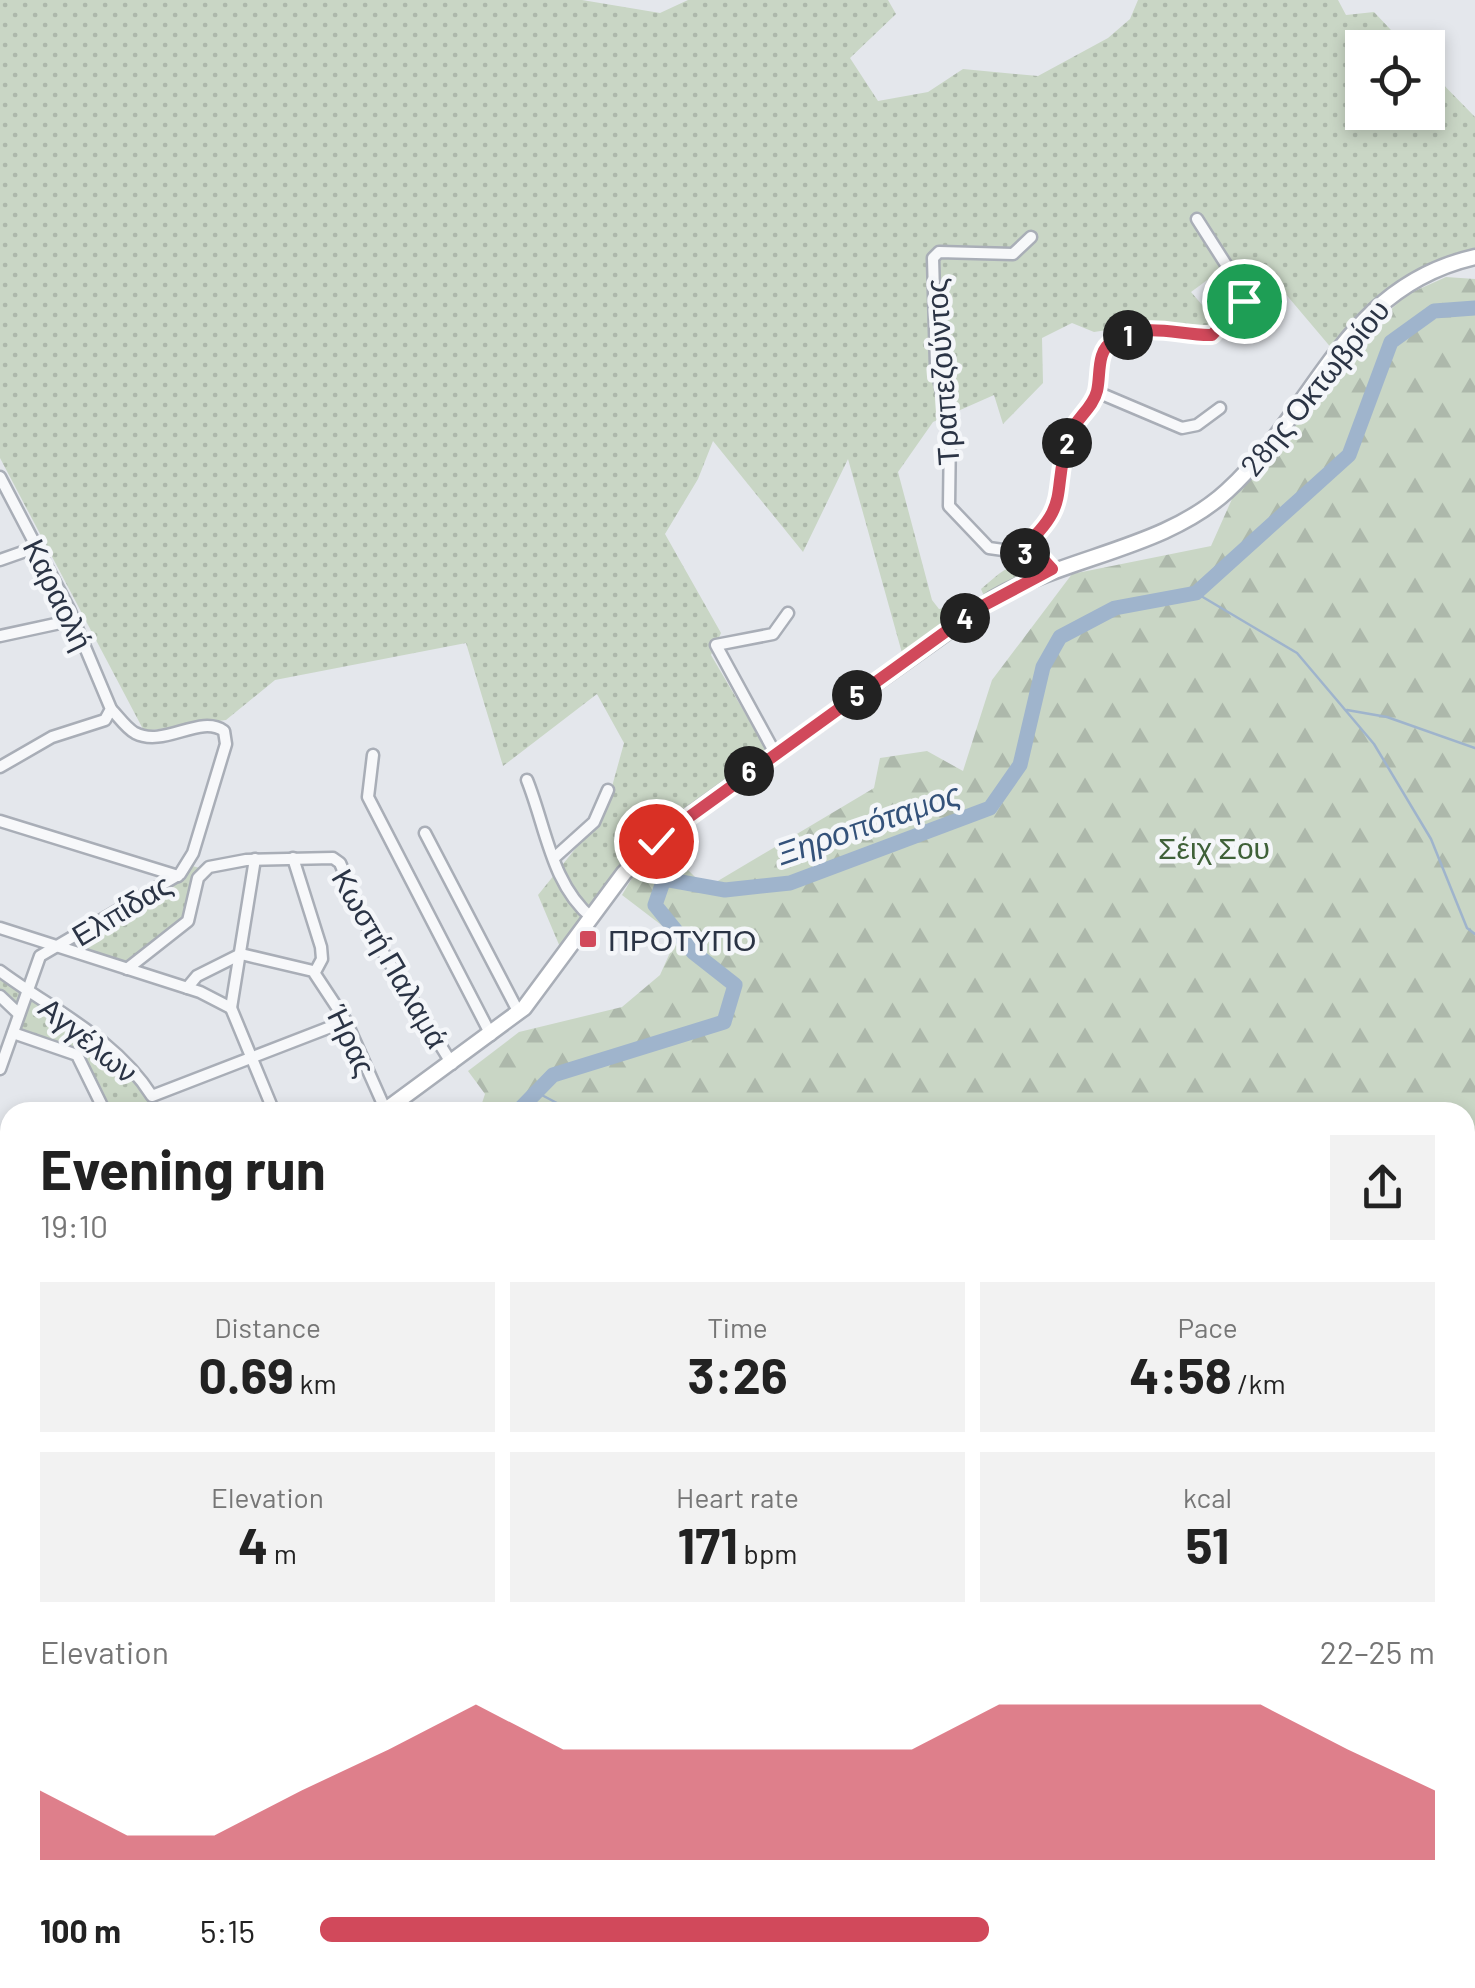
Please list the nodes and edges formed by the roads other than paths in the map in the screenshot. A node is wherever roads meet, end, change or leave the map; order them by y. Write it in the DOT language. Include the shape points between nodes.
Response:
graph roads {
  1 [pos="1197,219"];
  2 [pos="1032,238"];
  3 [pos="1475,257"];
  4 [pos="1097,392"];
  5 [pos="1220,408"];
  6 [pos="0,477"];
  7 [pos="37,547"];
  8 [pos="1018,552"];
  9 [pos="0,560"];
  10 [pos="1052,569"];
  11 [pos="788,614"];
  12 [pos="74,620"];
  13 [pos="0,636"];
  14 [pos="111,711"];
  15 [pos="100,722"];
  16 [pos="132,731"];
  17 [pos="774,753"];
  18 [pos="373,756"];
  19 [pos="0,767"];
  20 [pos="527,780"];
  21 [pos="608,790"];
  22 [pos="0,821"];
  23 [pos="425,833"];
  24 [pos="293,858"];
  25 [pos="554,858"];
  26 [pos="255,859"];
  27 [pos="178,876"];
  28 [pos="592,918"];
  29 [pos="0,928"];
  30 [pos="58,946"];
  31 [pos="241,954"];
  32 [pos="127,968"];
  33 [pos="0,971"];
  34 [pos="314,972"];
  35 [pos="187,988"];
  36 [pos="27,990"];
  37 [pos="0,996"];
  38 [pos="230,1008"];
  39 [pos="19,1014"];
  40 [pos="519,1014"];
  41 [pos="346,1021"];
  42 [pos="12,1033"];
  43 [pos="492,1036"];
  44 [pos="252,1060"];
  45 [pos="452,1064"];
  46 [pos="0,1069"];
  47 [pos="99,1102"];
  48 [pos="270,1102"];
  49 [pos="381,1102"];
  50 [pos="399,1102"];
  1 -- 4 [label="street" via="1244,301 1212,335 1164,328 1113,341 1100,360"];
  2 -- 8 [label="street, Τραπεζούντος" via="1013,254 939,252 933,263 936,365 950,430 948,504 986,546"];
  3 -- 10 [label="main road, 28ης Οκτωβρίου" via="1422,273 1379,304 1214,502 1176,525"];
  4 -- 5 [label="street" via="1182,428"];
  4 -- 8 [label="street" via="1068,438 1060,503"];
  6 -- 7 [label="street, Καραολή"];
  7 -- 9 [label="street"];
  7 -- 12 [label="street, Καραολή"];
  8 -- 10 [label="street" via="1042,558"];
  10 -- 17 [label="main road, 28ης Οκτωβρίου" via="977,609"];
  11 -- 17 [label="street" via="773,634 716,645"];
  12 -- 13 [label="street"];
  12 -- 14 [label="street, Καραολή"];
  14 -- 15 [label="street"];
  14 -- 16 [label="street, Καραολή"];
  15 -- 16 [label="street"];
  15 -- 19 [label="street" via="52,737"];
  16 -- 27 [label="street, Ελπίδας" via="165,736 214,726 226,737 195,850"];
  17 -- 28 [label="main road, 28ης Οκτωβρίου" via="656,841"];
  18 -- 43 [label="street" via="367,794"];
  20 -- 25 [label="street"];
  21 -- 25 [label="street" via="594,822"];
  22 -- 27 [label="street"];
  23 -- 40 [label="street"];
  24 -- 26 [label="street, Κωστή Παλαμά"];
  24 -- 34 [label="street, Ήρας" via="321,946"];
  24 -- 45 [label="street, Κωστή Παλαμά" via="340,863 365,923"];
  25 -- 28 [label="street" via="563,885"];
  26 -- 31 [label="street"];
  26 -- 32 [label="street, Κωστή Παλαμά" via="208,867 198,878 188,921"];
  27 -- 30 [label="street, Ελπίδας"];
  28 -- 40 [label="main road, 28ης Οκτωβρίου"];
  29 -- 30 [label="street"];
  30 -- 32 [label="street"];
  30 -- 36 [label="street, Ελπίδας" via="38,959"];
  31 -- 34 [label="street, Ήρας"];
  31 -- 35 [label="street"];
  31 -- 38 [label="street"];
  32 -- 35 [label="street"];
  33 -- 36 [label="street, Αγγέλων"];
  34 -- 41 [label="street, Ήρας"];
  35 -- 38 [label="street"];
  36 -- 39 [label="street, Ελπίδας"];
  36 -- 44 [label="street, Αγγέλων" via="130,1065 152,1096"];
  37 -- 39 [label="street"];
  38 -- 44 [label="street"];
  39 -- 42 [label="street, Ελπίδας"];
  40 -- 43 [label="main road, 28ης Οκτωβρίου"];
  41 -- 44 [label="street, Αγγέλων"];
  41 -- 49 [label="street, Ήρας"];
  42 -- 46 [label="street, Ελπίδας"];
  42 -- 47 [label="street" via="76,1055"];
  43 -- 45 [label="main road, 28ης Οκτωβρίου"];
  44 -- 48 [label="street"];
  45 -- 50 [label="main road, 28ης Οκτωβρίου"];
}
